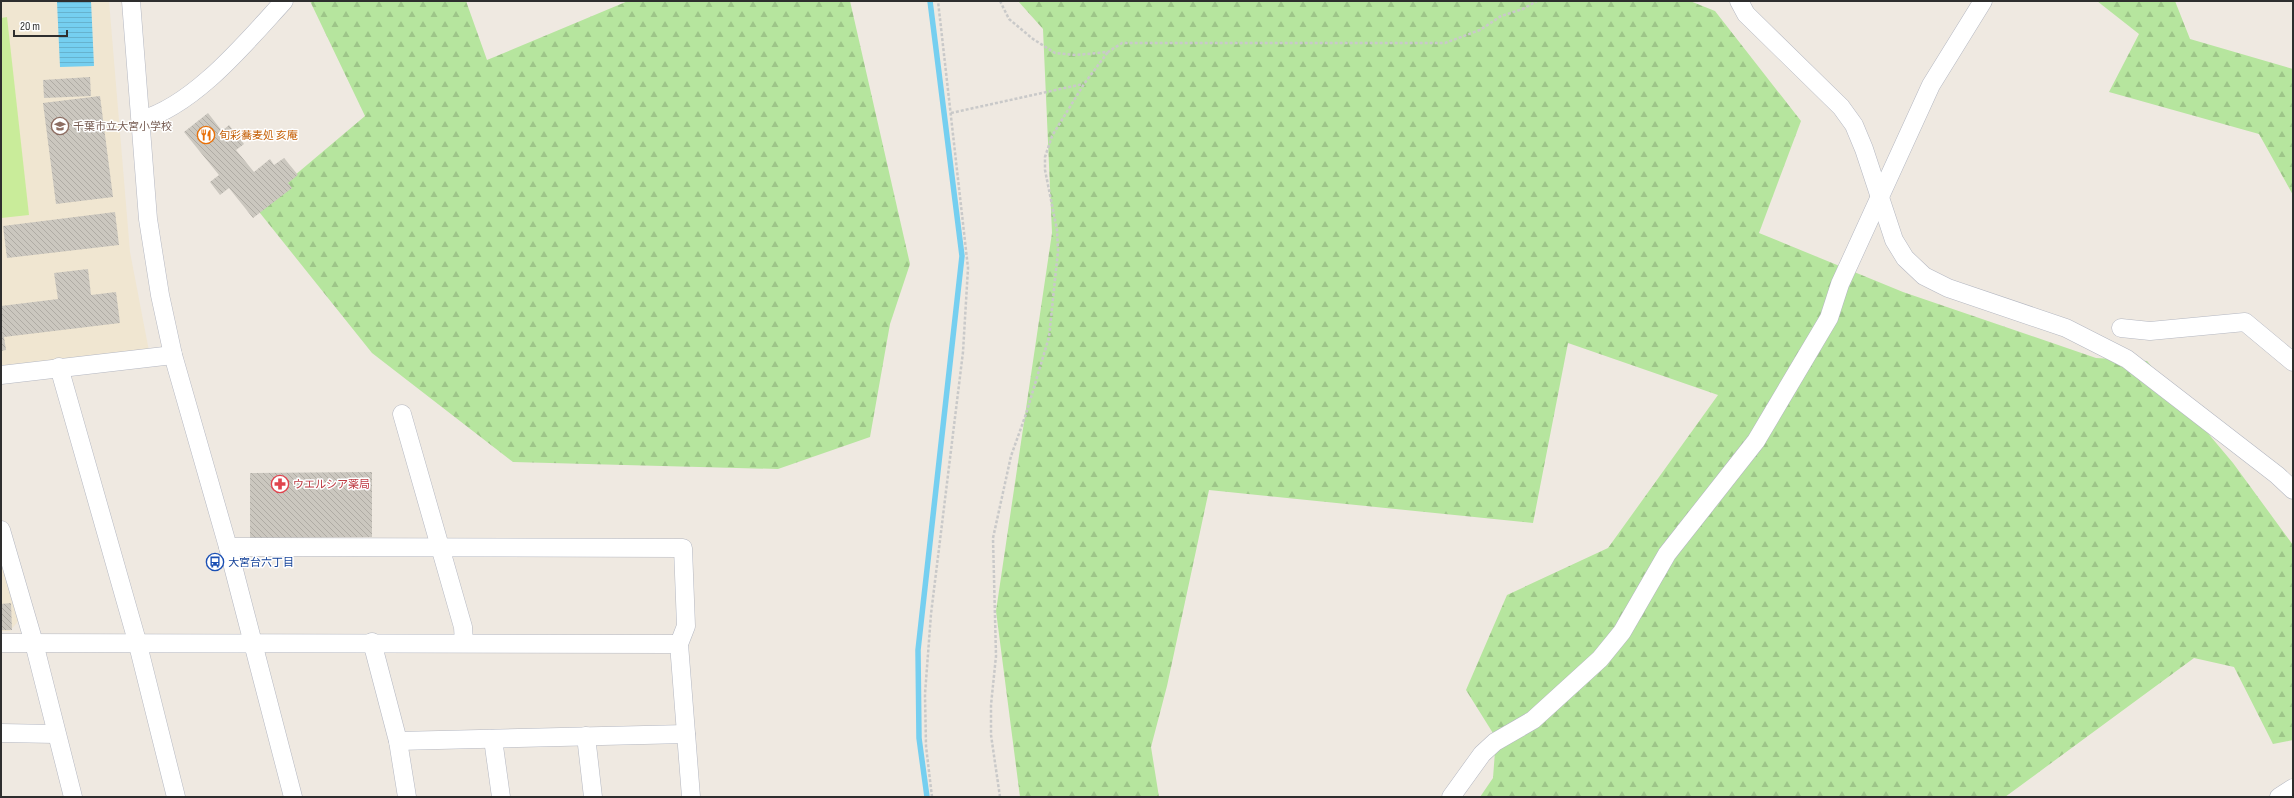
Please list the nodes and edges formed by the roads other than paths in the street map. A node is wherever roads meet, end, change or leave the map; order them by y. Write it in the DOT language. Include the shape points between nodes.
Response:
graph roads {
  1 [pos="131,1"];
  2 [pos="284,1"];
  3 [pos="1739,1"];
  4 [pos="1983,1"];
  5 [pos="141,120"];
  6 [pos="1880,195"];
  7 [pos="2121,328"];
  8 [pos="173,355"];
  9 [pos="2293,362"];
  10 [pos="59,367"];
  11 [pos="1,375"];
  12 [pos="402,414"];
  13 [pos="2293,490"];
  14 [pos="1,530"];
  15 [pos="228,547"];
  16 [pos="441,547"];
  17 [pos="137,641"];
  18 [pos="252,642"];
  19 [pos="372,642"];
  20 [pos="1,643"];
  21 [pos="34,643"];
  22 [pos="464,643"];
  23 [pos="679,644"];
  24 [pos="1,733"];
  25 [pos="56,734"];
  26 [pos="686,734"];
  27 [pos="586,736"];
  28 [pos="493,739"];
  29 [pos="398,741"];
  30 [pos="2293,788"];
  31 [pos="73,797"];
  32 [pos="176,797"];
  33 [pos="293,797"];
  34 [pos="407,797"];
  35 [pos="501,797"];
  36 [pos="593,797"];
  37 [pos="691,797"];
  38 [pos="1451,797"];
  39 [pos="2279,797"];
  1 -- 5 [label="street"];
  2 -- 5 [label="street" via="224,66 172,106"];
  3 -- 6 [label="street" via="1746,14 1841,107 1854,125"];
  4 -- 6 [label="street" via="1931,85"];
  5 -- 8 [label="street" via="148,219"];
  6 -- 13 [label="street" via="1894,240 1905,258 1924,276 1948,288 2066,328 2127,359 2271,470"];
  6 -- 38 [label="street" via="1840,284 1829,318 1760,434 1667,554 1622,632 1600,659 1533,720 1495,742 1482,754"];
  7 -- 9 [label="street" via="2150,331 2246,322"];
  8 -- 10 [label="street"];
  8 -- 15 [label="street"];
  10 -- 11 [label="street"];
  10 -- 17 [label="street"];
  12 -- 16 [label="street"];
  14 -- 21 [label="street"];
  15 -- 16 [label="street"];
  15 -- 18 [label="street"];
  16 -- 22 [label="street" via="463,627"];
  16 -- 23 [label="street" via="683,548 686,626"];
  17 -- 18 [label="street"];
  17 -- 21 [label="street"];
  17 -- 32 [label="street"];
  18 -- 19 [label="street"];
  18 -- 33 [label="street"];
  19 -- 22 [label="street"];
  19 -- 29 [label="street"];
  20 -- 21 [label="street"];
  21 -- 25 [label="street"];
  22 -- 23 [label="street"];
  23 -- 26 [label="street"];
  24 -- 25 [label="street"];
  25 -- 31 [label="street"];
  26 -- 27 [label="street"];
  26 -- 37 [label="street"];
  27 -- 28 [label="street"];
  27 -- 36 [label="street"];
  28 -- 29 [label="street"];
  28 -- 35 [label="street"];
  29 -- 34 [label="street"];
  30 -- 39 [label="street"];
}
